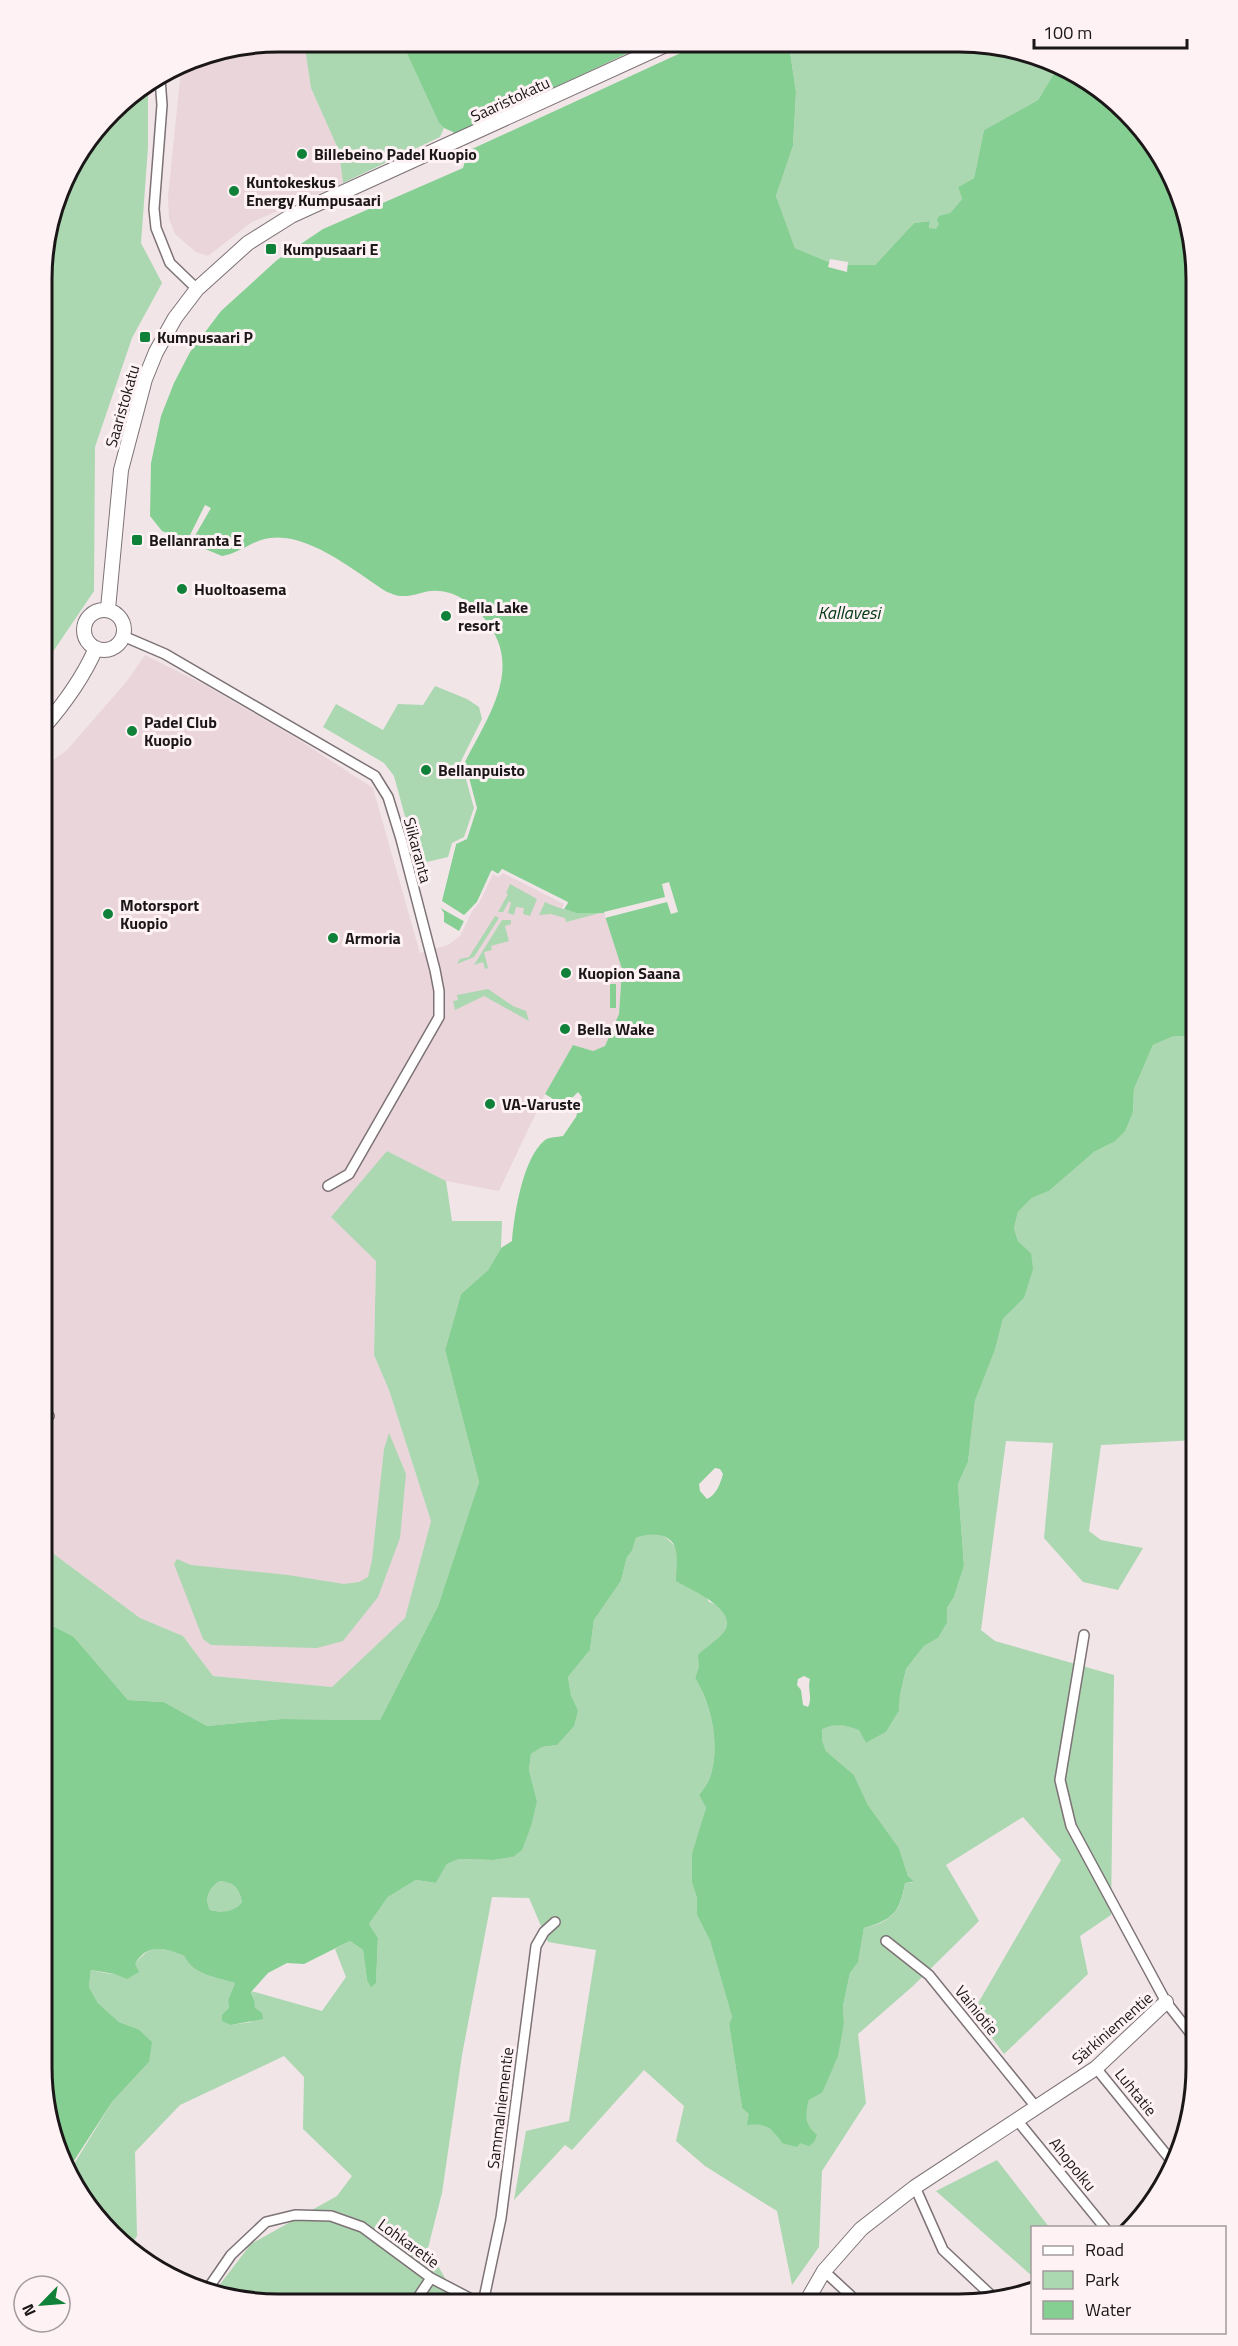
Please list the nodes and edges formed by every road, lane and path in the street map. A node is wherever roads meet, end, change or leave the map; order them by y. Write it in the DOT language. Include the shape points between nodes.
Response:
graph roads {
  1 [pos="651,52"];
  2 [pos="161,86"];
  3 [pos="197,289"];
  4 [pos="108,609"];
  5 [pos="123,636"];
  6 [pos="96,648"];
  7 [pos="52,717"];
  8 [pos="328,1186"];
  9 [pos="1084,1635"];
  10 [pos="555,1923"];
  11 [pos="886,1941"];
  12 [pos="1166,2002"];
  13 [pos="1186,2027"];
  14 [pos="1096,2068"];
  15 [pos="1036,2107"];
  16 [pos="1017,2120"];
  17 [pos="1167,2156"];
  18 [pos="915,2187"];
  19 [pos="1103,2226"];
  20 [pos="824,2271"];
  21 [pos="431,2278"];
  22 [pos="212,2283"];
  23 [pos="988,2292"];
  24 [pos="420,2294"];
  25 [pos="463,2294"];
  26 [pos="483,2294"];
  27 [pos="811,2294"];
  28 [pos="849,2294"];
  1 -- 3 [label="main road, Saaristokatu" via="291,216 248,243"];
  2 -- 3 [label="street" via="156,228 170,263"];
  3 -- 4 [label="main road, Saaristokatu" via="175,318 145,379 121,470"];
  4 -- 5 [label="main road" via="121,619"];
  4 -- 6 [label="main road" via="91,614 84,627 87,641"];
  5 -- 6 [label="main road" via="113,647"];
  5 -- 8 [label="street, Siikaranta" via="165,654 375,776 387,797 435,970 439,1017 350,1174"];
  6 -- 7 [label="main road"];
  9 -- 12 [label="street, Särkiniementie" via="1060,1780 1071,1826"];
  10 -- 26 [label="street, Sammalniementie" via="536,1946 501,2218"];
  11 -- 15 [label="street, Vainiotie" via="929,1975"];
  12 -- 13 [label="street"];
  12 -- 14 [label="main road, Särkiniementie"];
  14 -- 15 [label="main road, Särkiniementie"];
  14 -- 17 [label="street, Luhtatie"];
  15 -- 16 [label="main road, Särkiniementie"];
  16 -- 18 [label="main road, Särkiniementie"];
  16 -- 19 [label="street, Ahopolku"];
  18 -- 20 [label="main road, Särkiniementie" via="861,2229"];
  18 -- 23 [label="street" via="943,2250"];
  20 -- 27 [label="main road, Särkiniementie"];
  20 -- 28 [label="street"];
  21 -- 22 [label="street, Lohkaretie" via="362,2227 331,2216 295,2215 266,2222 231,2255"];
  21 -- 24 [label="street"];
  21 -- 25 [label="street, Lohkaretie"];
}
